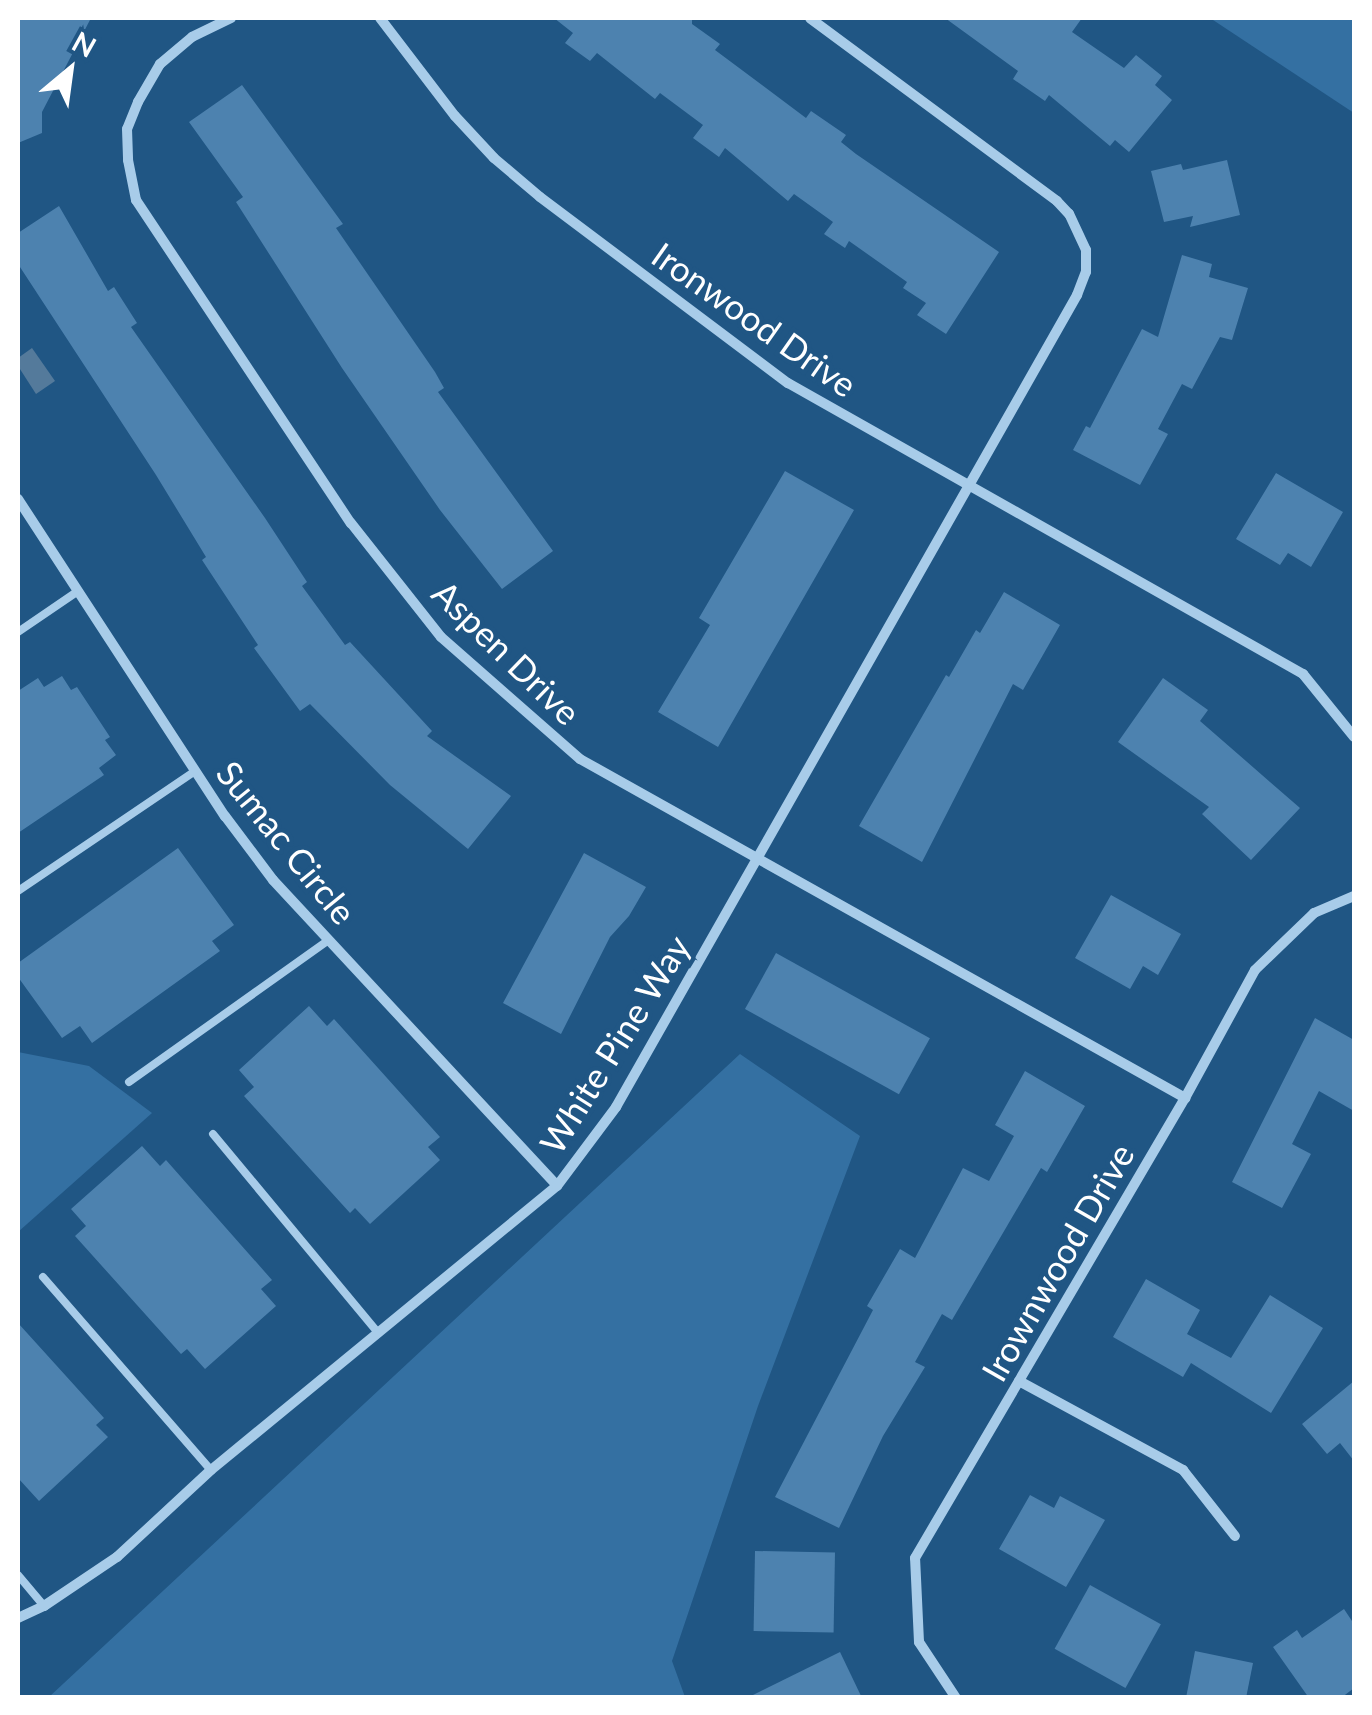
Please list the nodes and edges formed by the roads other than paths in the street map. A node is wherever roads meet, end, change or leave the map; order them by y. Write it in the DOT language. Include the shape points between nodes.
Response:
graph roads {
  1 [pos="231,18"];
  2 [pos="380,18"];
  3 [pos="810,18"];
  4 [pos="968,485"];
  5 [pos="18,499"];
  6 [pos="78,592"];
  7 [pos="18,632"];
  8 [pos="1354,737"];
  9 [pos="195,771"];
  10 [pos="758,860"];
  11 [pos="18,891"];
  12 [pos="1354,896"];
  13 [pos="328,940"];
  14 [pos="129,1082"];
  15 [pos="1185,1098"];
  16 [pos="212,1134"];
  17 [pos="557,1186"];
  18 [pos="43,1276"];
  19 [pos="378,1332"];
  20 [pos="1020,1381"];
  21 [pos="211,1470"];
  22 [pos="1235,1536"];
  23 [pos="18,1575"];
  24 [pos="44,1606"];
  25 [pos="18,1618"];
  26 [pos="956,1698"];
  1 -- 10 [label="street, Aspen Drive" via="160,64 138,102 127,129 136,200 351,523 441,636 580,759"];
  2 -- 4 [label="street, Ironwood Drive" via="454,116 540,197 788,384"];
  3 -- 4 [label="street, White Pine Way" via="1056,201 1086,250 1077,295"];
  4 -- 8 [label="street, Ironwood Drive" via="1303,674"];
  4 -- 10 [label="street, White Pine Way"];
  5 -- 6 [label="street, Sumac Circle"];
  6 -- 7 [label="lane"];
  6 -- 9 [label="street, Sumac Circle"];
  9 -- 11 [label="lane"];
  9 -- 13 [label="street, Sumac Circle" via="273,880"];
  10 -- 15 [label="street, Aspen Drive"];
  10 -- 17 [label="street, White Pine Way" via="616,1107"];
  12 -- 15 [label="street, Irownwood Drive" via="1314,913 1255,970"];
  13 -- 14 [label="lane"];
  13 -- 17 [label="street, Sumac Circle"];
  15 -- 20 [label="street, Irownwood Drive"];
  16 -- 19 [label="lane"];
  17 -- 19 [label="street, White Pine Way"];
  18 -- 21 [label="lane"];
  19 -- 21 [label="street, White Pine Way"];
  20 -- 22 [label="street" via="1183,1470"];
  20 -- 26 [label="street, Irownwood Drive" via="916,1558 919,1642"];
  21 -- 24 [label="street, White Pine Way" via="117,1557"];
  23 -- 24 [label="lane"];
  24 -- 25 [label="street, White Pine Way"];
}
